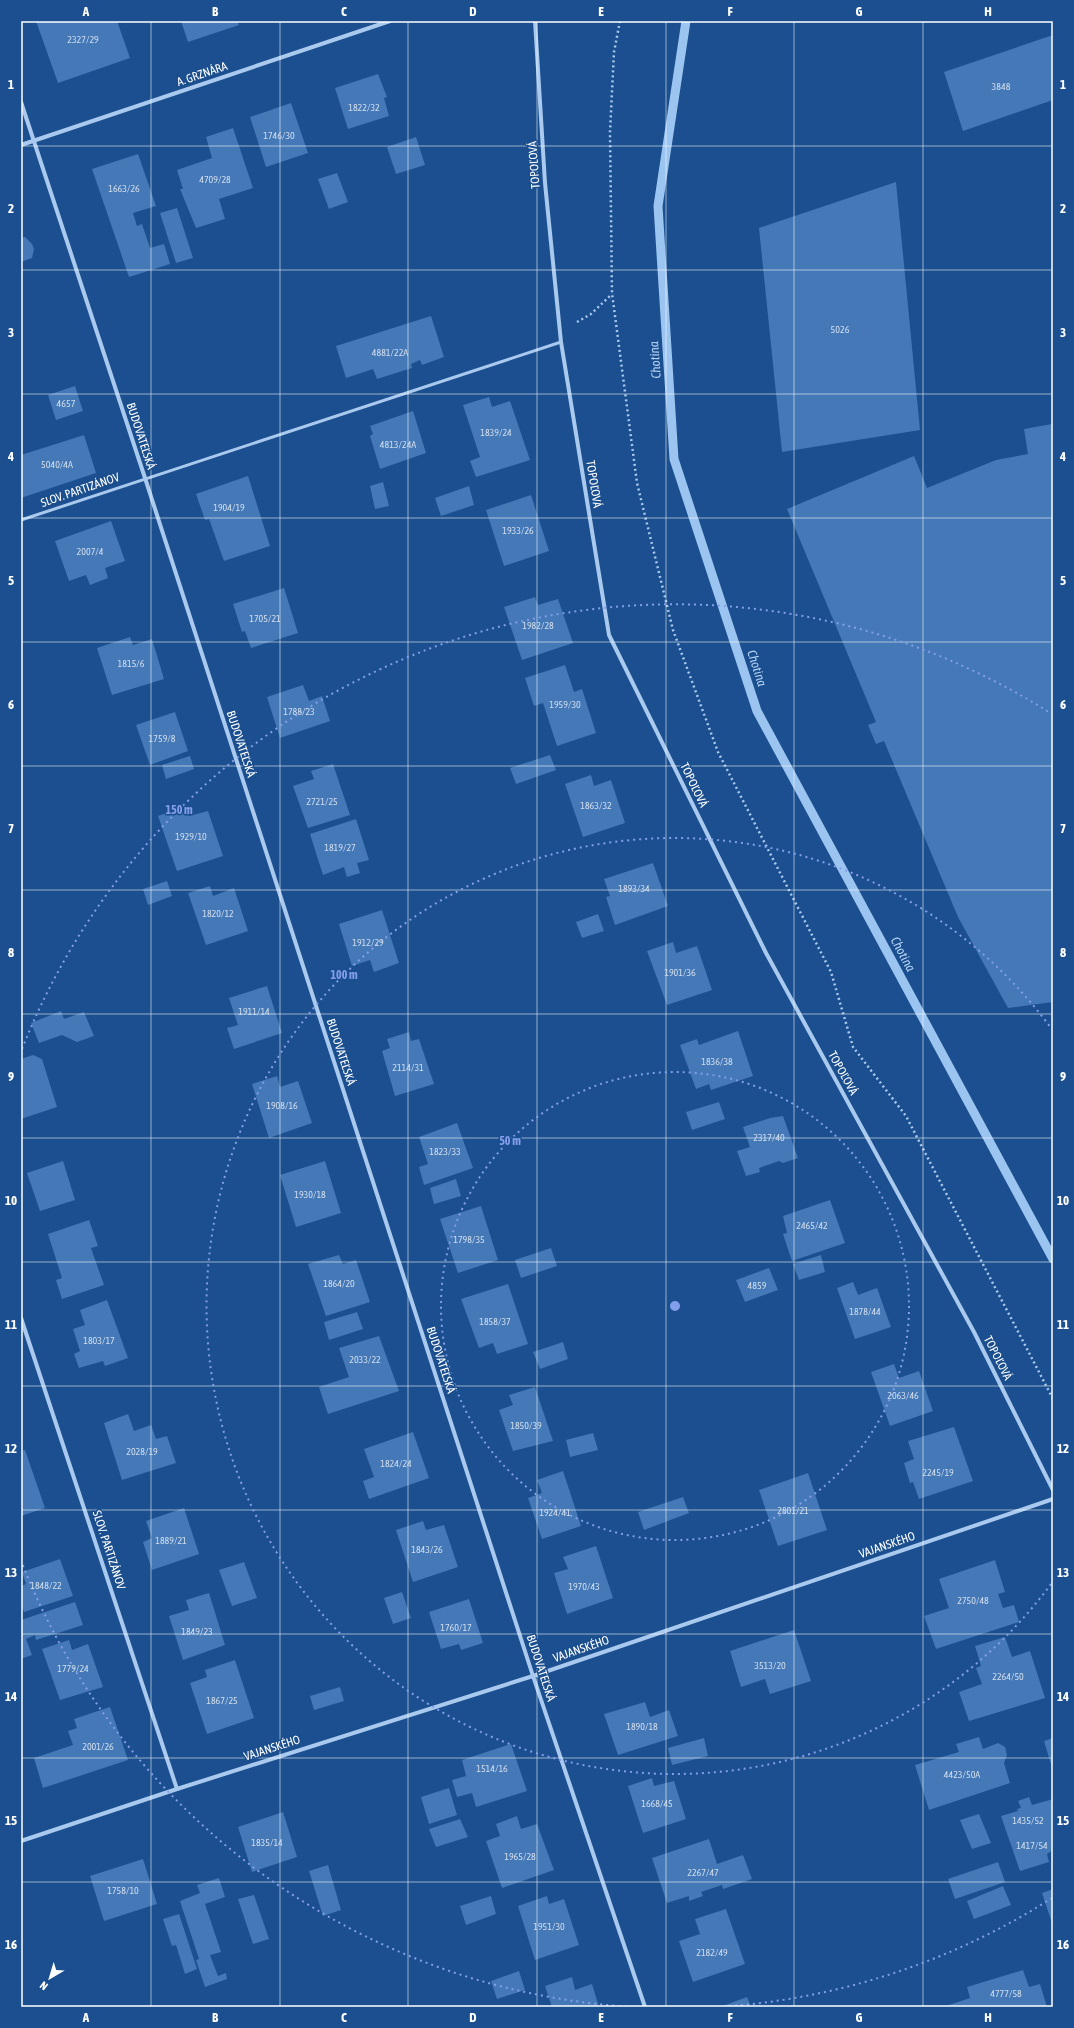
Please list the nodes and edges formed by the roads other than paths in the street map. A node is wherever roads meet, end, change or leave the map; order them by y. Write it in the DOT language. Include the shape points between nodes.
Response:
graph roads {
  1 [pos="390,21"];
  2 [pos="536,21"];
  3 [pos="21,102"];
  4 [pos="34,141"];
  5 [pos="21,145"];
  6 [pos="561,342"];
  7 [pos="145,478"];
  8 [pos="21,520"];
  9 [pos="21,1318"];
  10 [pos="1053,1490"];
  11 [pos="1053,1499"];
  12 [pos="533,1676"];
  13 [pos="177,1789"];
  14 [pos="21,1841"];
  15 [pos="645,2007"];
  1 -- 4 [label="street, A. GRZNÁRA"];
  2 -- 6 [label="street, TOPOĽOVÁ" via="545,183"];
  3 -- 4 [label="street, BUDOVATEĽSKÁ"];
  4 -- 5 [label="street, A. GRZNÁRA"];
  4 -- 7 [label="street, BUDOVATEĽSKÁ"];
  6 -- 7 [label="lane, SLOV. PARTIZÁNOV"];
  6 -- 10 [label="street, TOPOĽOVÁ" via="609,635 766,953 974,1332"];
  7 -- 8 [label="lane, SLOV. PARTIZÁNOV"];
  7 -- 12 [label="street, BUDOVATEĽSKÁ"];
  9 -- 13 [label="street, SLOV. PARTIZÁNOV"];
  11 -- 12 [label="street, VAJANSKÉHO"];
  12 -- 13 [label="street, VAJANSKÉHO"];
  12 -- 15 [label="street, BUDOVATEĽSKÁ"];
  13 -- 14 [label="street, VAJANSKÉHO"];
}
